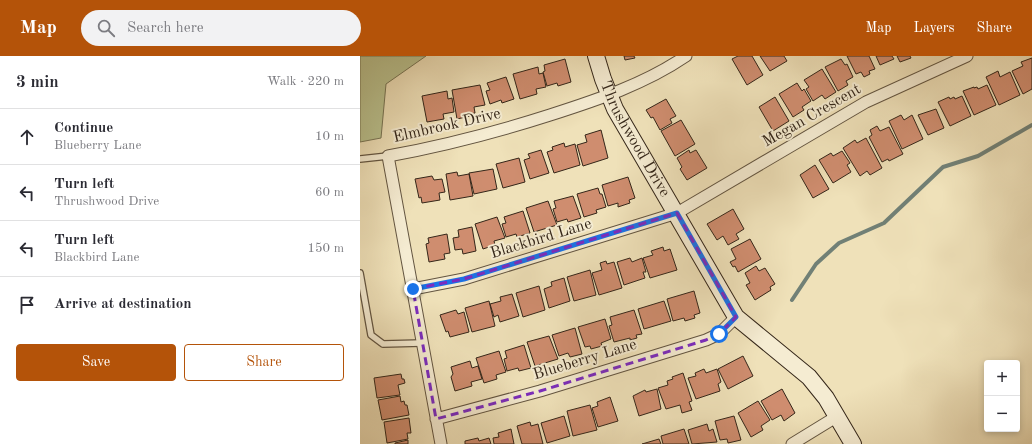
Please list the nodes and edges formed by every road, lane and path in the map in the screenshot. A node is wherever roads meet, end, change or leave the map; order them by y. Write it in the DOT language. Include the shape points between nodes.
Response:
graph roads {
  1 [pos="596,56"];
  2 [pos="686,56"];
  3 [pos="967,56"];
  4 [pos="609,95"];
  5 [pos="388,156"];
  6 [pos="360,159"];
  7 [pos="677,213"];
  8 [pos="360,273"];
  9 [pos="413,289"];
  10 [pos="736,317"];
  11 [pos="422,343"];
  12 [pos="836,417"];
  13 [pos="436,418"];
  14 [pos="441,444"];
  15 [pos="792,444"];
  16 [pos="853,444"];
  1 -- 4 [label="street, Thrushwood Drive"];
  2 -- 4 [label="street" via="669,68"];
  3 -- 7 [label="street, Megan Crescent" via="866,102"];
  4 -- 5 [label="street, Elmbrook Drive" via="497,132"];
  4 -- 7 [label="street, Thrushwood Drive"];
  5 -- 6 [label="lane"];
  5 -- 9 [label="street, Elmbrook Drive"];
  7 -- 9 [label="street, Blackbird Lane" via="464,279"];
  7 -- 10 [label="street, Thrushwood Drive"];
  8 -- 11 [label="lane" via="371,335 383,344"];
  9 -- 11 [label="street, Elmbrook Drive"];
  10 -- 12 [label="street, Thrushwood Drive" via="809,377 826,398"];
  10 -- 13 [label="street, Blueberry Lane" via="719,334 706,340 540,391"];
  11 -- 13 [label="street, Elmbrook Drive"];
  12 -- 15 [label="street"];
  12 -- 16 [label="street, Thrushwood Drive"];
  13 -- 14 [label="street, Elmbrook Drive"];
}
